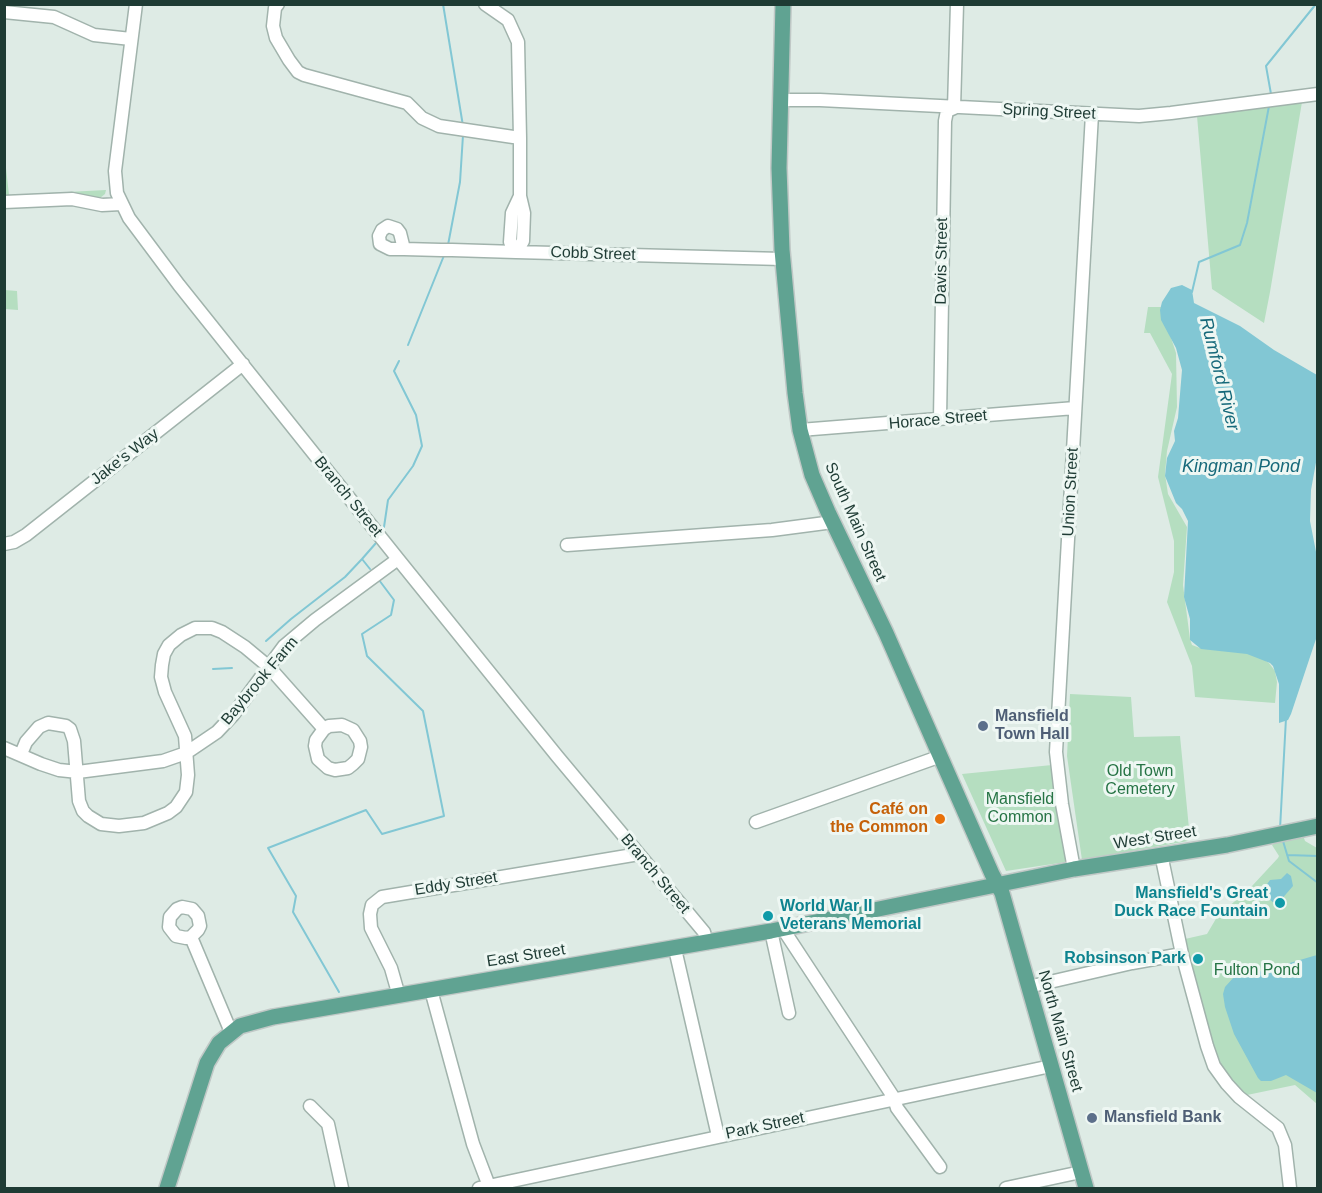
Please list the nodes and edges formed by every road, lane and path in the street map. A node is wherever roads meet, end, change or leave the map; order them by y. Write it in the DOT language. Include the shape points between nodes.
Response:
graph roads {
  1 [pos="135,4"];
  2 [pos="278,4"];
  3 [pos="485,4"];
  4 [pos="783,4"];
  5 [pos="957,4"];
  6 [pos="4,12"];
  7 [pos="131,39"];
  8 [pos="1317,94"];
  9 [pos="780,100"];
  10 [pos="954,108"];
  11 [pos="1092,114"];
  12 [pos="520,138"];
  13 [pos="4,202"];
  14 [pos="121,204"];
  15 [pos="404,249"];
  16 [pos="516,252"];
  17 [pos="782,259"];
  18 [pos="243,364"];
  19 [pos="1075,408"];
  20 [pos="940,419"];
  21 [pos="800,430"];
  22 [pos="833,522"];
  23 [pos="4,544"];
  24 [pos="567,545"];
  25 [pos="398,559"];
  26 [pos="269,667"];
  27 [pos="324,729"];
  28 [pos="4,748"];
  29 [pos="186,753"];
  30 [pos="21,754"];
  31 [pos="941,756"];
  32 [pos="78,772"];
  33 [pos="756,822"];
  34 [pos="1317,826"];
  35 [pos="639,854"];
  36 [pos="1161,854"];
  37 [pos="1074,869"];
  38 [pos="998,885"];
  39 [pos="777,930"];
  40 [pos="191,937"];
  41 [pos="707,943"];
  42 [pos="675,949"];
  43 [pos="1182,954"];
  44 [pos="1028,987"];
  45 [pos="431,990"];
  46 [pos="399,996"];
  47 [pos="789,1013"];
  48 [pos="231,1032"];
  49 [pos="1051,1066"];
  50 [pos="894,1098"];
  51 [pos="310,1106"];
  52 [pos="718,1136"];
  53 [pos="940,1167"];
  54 [pos="1081,1172"];
  55 [pos="484,1187"];
  56 [pos="167,1188"];
  57 [pos="342,1188"];
  58 [pos="1006,1188"];
  59 [pos="1086,1188"];
  60 [pos="1290,1188"];
  1 -- 7 [label="street, Branch Street"];
  2 -- 12 [label="street" via="273,26 276,38 298,72 408,103 422,118 439,126"];
  3 -- 12 [label="street" via="508,20 518,42"];
  4 -- 9 [label="main road, South Main Street"];
  5 -- 10 [label="street, Davis Street"];
  6 -- 7 [label="street" via="49,16 94,35"];
  7 -- 14 [label="street, Branch Street" via="115,171"];
  8 -- 11 [label="street, Spring Street" via="1139,116"];
  9 -- 10 [label="street, Spring Street"];
  9 -- 17 [label="main road, South Main Street"];
  10 -- 11 [label="street, Spring Street"];
  10 -- 20 [label="street, Davis Street" via="947,111 945,121"];
  11 -- 19 [label="street, Union Street"];
  12 -- 16 [label="street" via="520,196 524,213 523,240"];
  13 -- 14 [label="street" via="72,199"];
  14 -- 18 [label="street, Branch Street"];
  15 -- 16 [label="street, Cobb Street"];
  16 -- 17 [label="street, Cobb Street"];
  17 -- 21 [label="main road, South Main Street"];
  18 -- 23 [label="street, Jake's Way" via="26,535"];
  18 -- 25 [label="street, Branch Street"];
  19 -- 20 [label="street, Horace Street"];
  19 -- 37 [label="street, Union Street" via="1056,752"];
  20 -- 21 [label="street, Horace Street"];
  21 -- 22 [label="main road, South Main Street" via="812,475"];
  22 -- 24 [label="street"];
  22 -- 31 [label="main road, South Main Street"];
  25 -- 26 [label="street, Baybrook Farm" via="299,633"];
  25 -- 35 [label="street, Branch Street"];
  26 -- 27 [label="street"];
  26 -- 29 [label="street, Baybrook Farm" via="217,732"];
  26 -- 29 [label="street" via="231,637 212,628 195,628 173,640 164,654 161,677 185,736"];
  28 -- 30 [label="street, Baybrook Farm"];
  29 -- 32 [label="street, Baybrook Farm" via="163,761"];
  29 -- 32 [label="street" via="187,783 181,801 168,813 133,825 101,825 88,816 80,801"];
  30 -- 32 [label="street, Baybrook Farm" via="59,770"];
  30 -- 32 [label="street" via="39,727 60,724 72,734"];
  31 -- 33 [label="street"];
  31 -- 38 [label="main road, South Main Street"];
  34 -- 36 [label="main road, West Street"];
  35 -- 41 [label="street, Branch Street" via="704,932"];
  35 -- 46 [label="street, Eddy Street" via="382,897 372,905 371,928 391,968"];
  36 -- 37 [label="main road, West Street"];
  36 -- 43 [label="street"];
  37 -- 38 [label="main road, West Street"];
  38 -- 39 [label="main road, East Street"];
  38 -- 44 [label="main road, North Main Street"];
  39 -- 41 [label="main road, East Street"];
  39 -- 47 [label="street"];
  39 -- 50 [label="street"];
  40 -- 48 [label="street"];
  41 -- 42 [label="main road, East Street"];
  42 -- 45 [label="main road, East Street"];
  42 -- 52 [label="street"];
  43 -- 44 [label="street"];
  43 -- 60 [label="street" via="1215,1066 1239,1097 1278,1128 1285,1145"];
  44 -- 49 [label="main road, North Main Street"];
  45 -- 46 [label="main road, East Street"];
  45 -- 55 [label="street"];
  46 -- 48 [label="main road, East Street" via="273,1017"];
  48 -- 56 [label="main road, East Street" via="207,1064"];
  49 -- 50 [label="street, Park Street"];
  49 -- 54 [label="main road, North Main Street"];
  50 -- 52 [label="street, Park Street"];
  50 -- 53 [label="street" via="897,1108"];
  51 -- 57 [label="street" via="328,1124"];
  52 -- 55 [label="street, Park Street"];
  54 -- 58 [label="street"];
  54 -- 59 [label="main road, North Main Street"];
}
